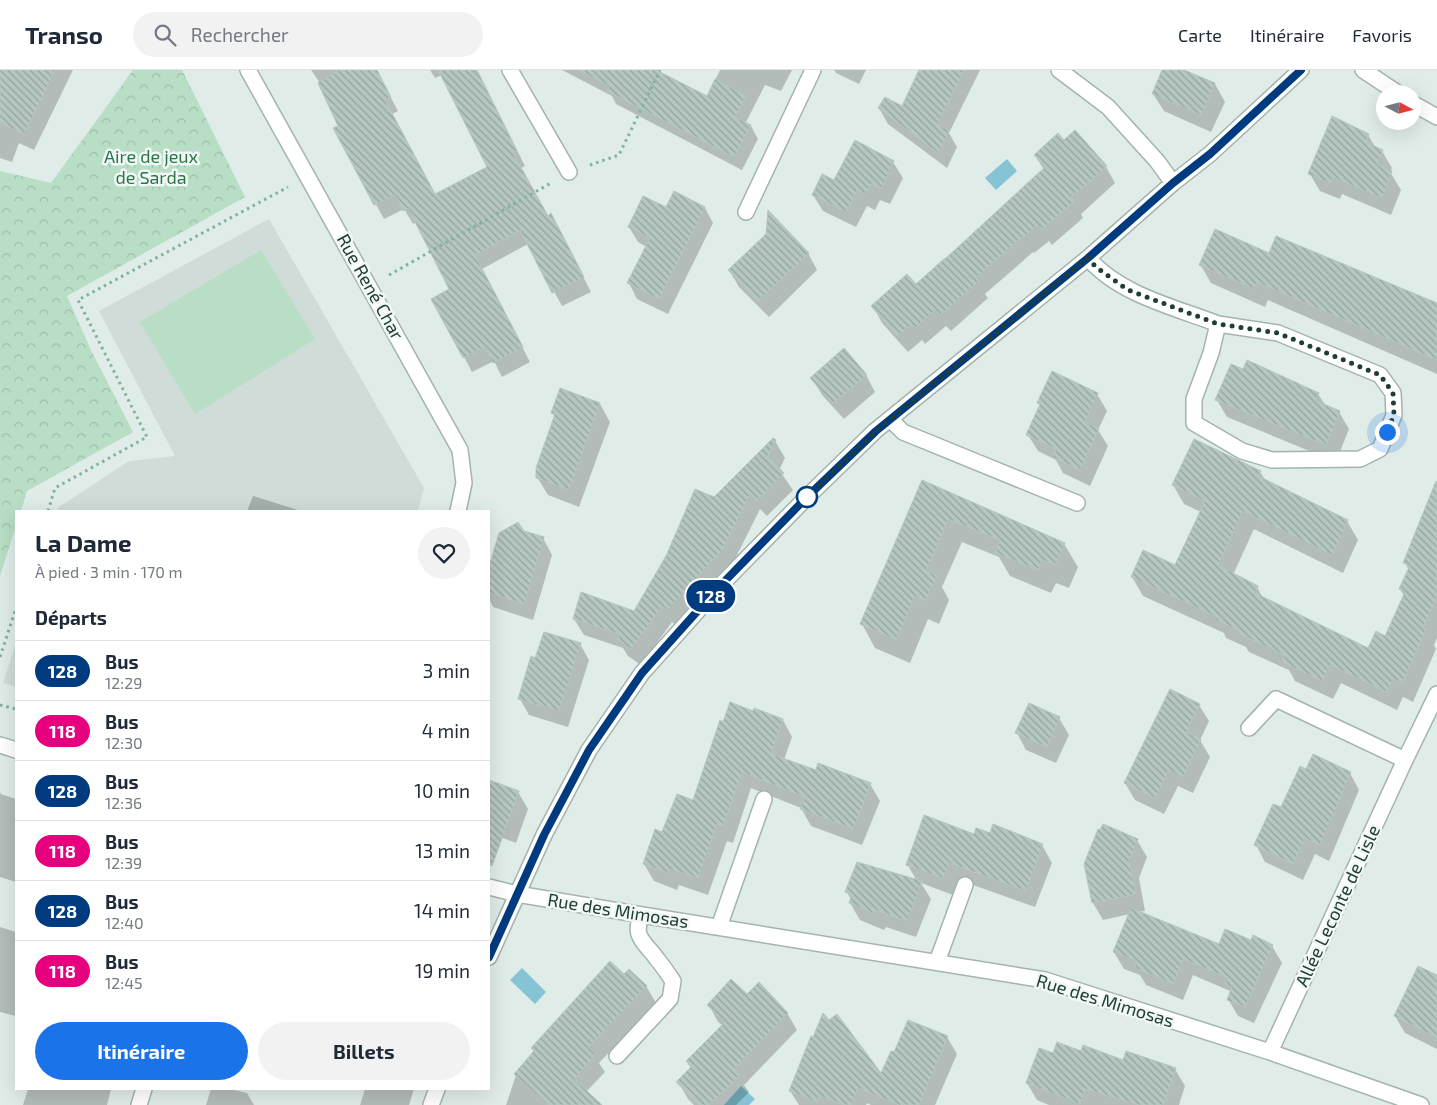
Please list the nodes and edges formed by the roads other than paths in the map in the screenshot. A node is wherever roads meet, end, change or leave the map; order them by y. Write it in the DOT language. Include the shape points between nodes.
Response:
graph roads {
  1 [pos="248,70"];
  2 [pos="510,70"];
  3 [pos="813,70"];
  4 [pos="1059,70"];
  5 [pos="1301,70"];
  6 [pos="1363,70"];
  7 [pos="1386,85"];
  8 [pos="1421,108"];
  9 [pos="1437,117"];
  10 [pos="569,172"];
  11 [pos="1173,183"];
  12 [pos="746,212"];
  13 [pos="1088,258"];
  14 [pos="1218,324"];
  15 [pos="890,419"];
  16 [pos="1077,503"];
  17 [pos="458,510"];
  18 [pos="1437,694"];
  19 [pos="1249,728"];
  20 [pos="0,745"];
  21 [pos="15,750"];
  22 [pos="1405,760"];
  23 [pos="764,799"];
  24 [pos="965,885"];
  25 [pos="490,887"];
  26 [pos="517,894"];
  27 [pos="642,915"];
  28 [pos="719,927"];
  29 [pos="490,955"];
  30 [pos="937,962"];
  31 [pos="1270,1052"];
  32 [pos="617,1056"];
  33 [pos="144,1090"];
  34 [pos="437,1090"];
  35 [pos="140,1105"];
  36 [pos="431,1105"];
  37 [pos="1420,1105"];
  1 -- 17 [label="street, Rue René Char" via="460,450 464,483"];
  2 -- 10 [label="street"];
  3 -- 12 [label="street"];
  4 -- 11 [label="street" via="1108,107"];
  5 -- 11 [label="street" via="1210,154"];
  6 -- 7 [label="street"];
  8 -- 9 [label="street"];
  11 -- 13 [label="street"];
  13 -- 14 [label="street" via="1128,290"];
  13 -- 15 [label="street"];
  14 -- 14 [label="street" via="1194,399 1194,422 1242,451 1272,460 1360,460 1380,449 1394,415 1393,393 1380,375 1278,333"];
  15 -- 16 [label="street" via="903,432"];
  15 -- 26 [label="street" via="814,490 719,587 642,673 589,750"];
  18 -- 22 [label="street, Allée Leconte de Lisle"];
  19 -- 22 [label="street" via="1276,699"];
  20 -- 21 [label="street"];
  22 -- 31 [label="street, Allée Leconte de Lisle"];
  23 -- 28 [label="street"];
  24 -- 30 [label="street"];
  25 -- 26 [label="street, Rue des Mimosas"];
  26 -- 27 [label="street, Rue des Mimosas"];
  26 -- 29 [label="street"];
  27 -- 28 [label="street, Rue des Mimosas"];
  27 -- 32 [label="street" via="637,925 640,939 673,982 670,999"];
  28 -- 30 [label="street, Rue des Mimosas"];
  30 -- 31 [label="street, Rue des Mimosas" via="1045,980"];
  31 -- 37 [label="street, Rue des Mimosas"];
  33 -- 35 [label="street"];
  34 -- 36 [label="street"];
}
